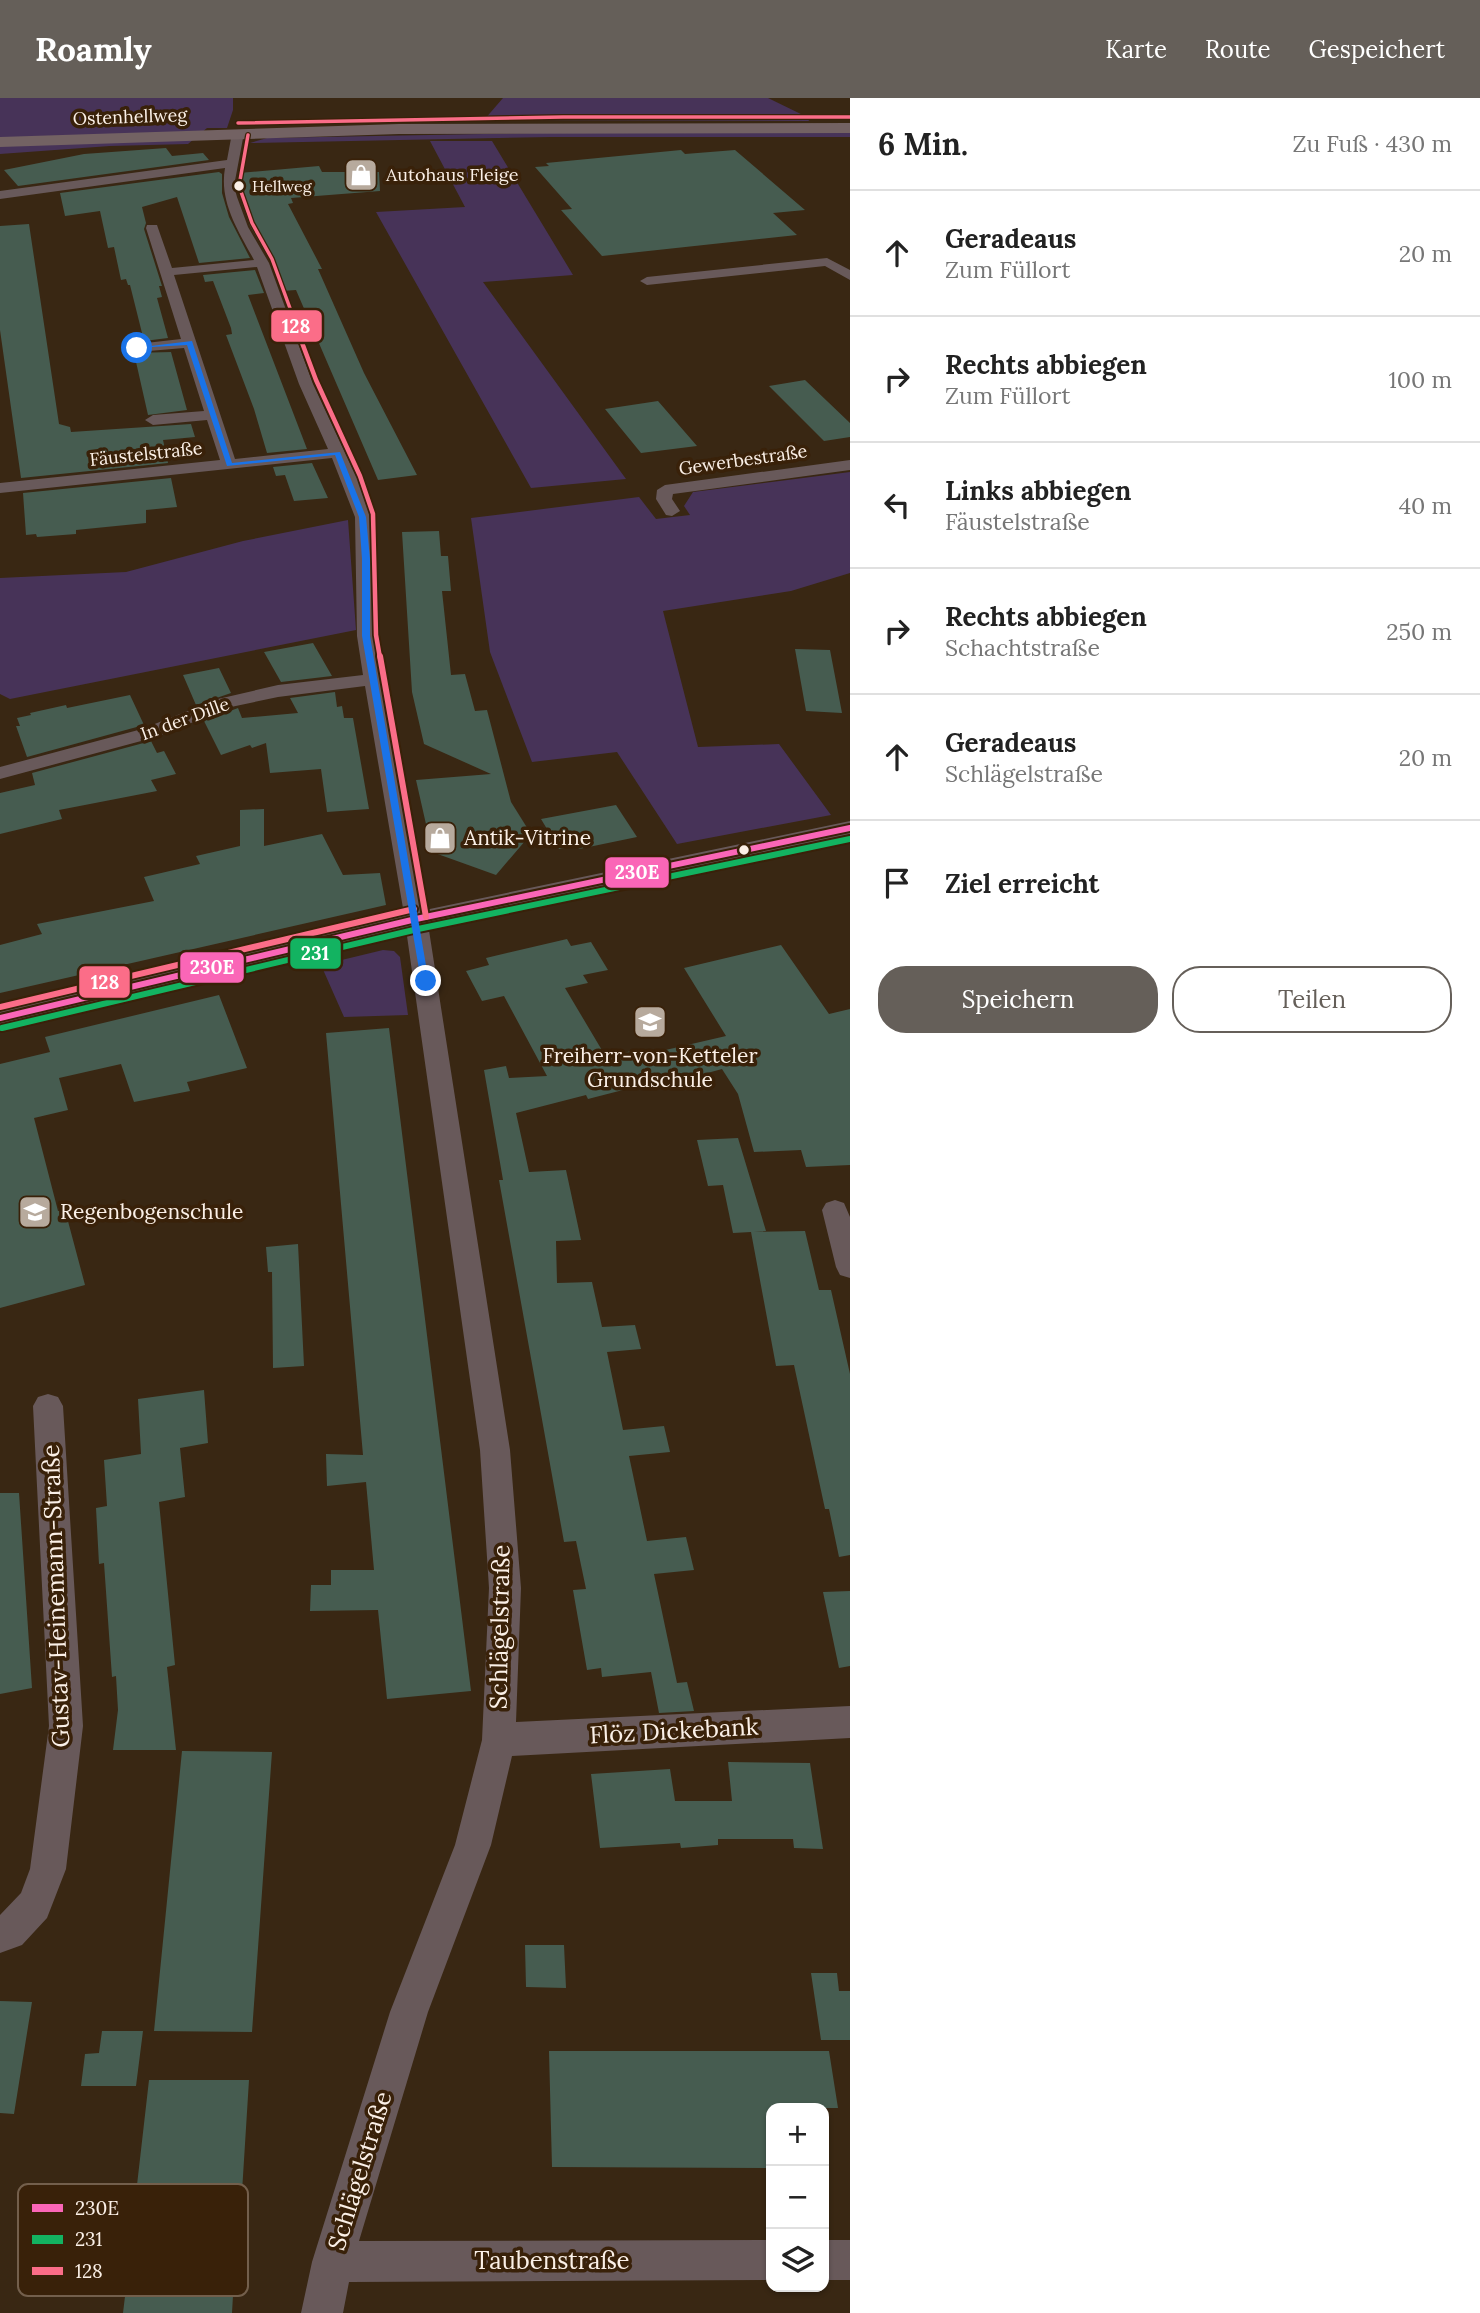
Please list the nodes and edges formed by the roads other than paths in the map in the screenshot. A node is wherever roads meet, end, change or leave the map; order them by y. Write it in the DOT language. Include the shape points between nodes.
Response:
graph roads {
  1 [pos="850,128"];
  2 [pos="239,133"];
  3 [pos="0,142"];
  4 [pos="234,163"];
  5 [pos="0,195"];
  6 [pos="152,228"];
  7 [pos="262,263"];
  8 [pos="167,272"];
  9 [pos="850,276"];
  10 [pos="647,281"];
  11 [pos="189,343"];
  12 [pos="137,348"];
  13 [pos="211,415"];
  14 [pos="153,421"];
  15 [pos="338,453"];
  16 [pos="229,465"];
  17 [pos="850,465"];
  18 [pos="0,488"];
  19 [pos="672,511"];
  20 [pos="372,680"];
  21 [pos="0,773"];
  22 [pos="850,828"];
  23 [pos="416,919"];
  24 [pos="0,1018"];
  25 [pos="835,1210"];
  26 [pos="850,1267"];
  27 [pos="48,1406"];
  28 [pos="850,1722"];
  29 [pos="499,1740"];
  30 [pos="0,1935"];
  31 [pos="766,2260"];
  32 [pos="829,2260"];
  33 [pos="850,2260"];
  34 [pos="332,2262"];
  35 [pos="322,2313"];
  1 -- 2 [label="main road, Ostenhellweg"];
  2 -- 3 [label="main road, Ostenhellweg"];
  2 -- 4 [label="street, Schlägelstraße"];
  4 -- 5 [label="street"];
  4 -- 7 [label="street, Schlägelstraße" via="228,186 231,197"];
  6 -- 8 [label="street"];
  7 -- 8 [label="street"];
  7 -- 15 [label="street, Schlägelstraße" via="306,384"];
  8 -- 11 [label="street"];
  9 -- 10 [label="street" via="827,262"];
  11 -- 12 [label="street"];
  11 -- 13 [label="street"];
  13 -- 14 [label="street"];
  13 -- 16 [label="street"];
  15 -- 16 [label="street, Fäustelstraße"];
  15 -- 20 [label="street, Schlägelstraße" via="363,517 366,636"];
  16 -- 18 [label="street, Fäustelstraße"];
  17 -- 19 [label="street, Gewerbestraße" via="665,490 664,499"];
  20 -- 21 [label="street, In der Dille" via="278,691 225,704 149,733"];
  20 -- 23 [label="street, Schlägelstraße"];
  22 -- 23 [label="street"];
  23 -- 24 [label="street"];
  23 -- 29 [label="street, Schlägelstraße" via="495,1450 505,1588"];
  25 -- 26 [label="street"];
  27 -- 30 [label="street, Gustav-Heinemann-Straße" via="66,1726 48,1869 34,1905 9,1932"];
  28 -- 29 [label="street, Flöz Dickebank"];
  29 -- 34 [label="street, Schlägelstraße" via="473,1845 409,2012"];
  31 -- 34 [label="street, Taubenstraße"];
  32 -- 33 [label="street"];
  34 -- 35 [label="street, Schlägelstraße"];
}
